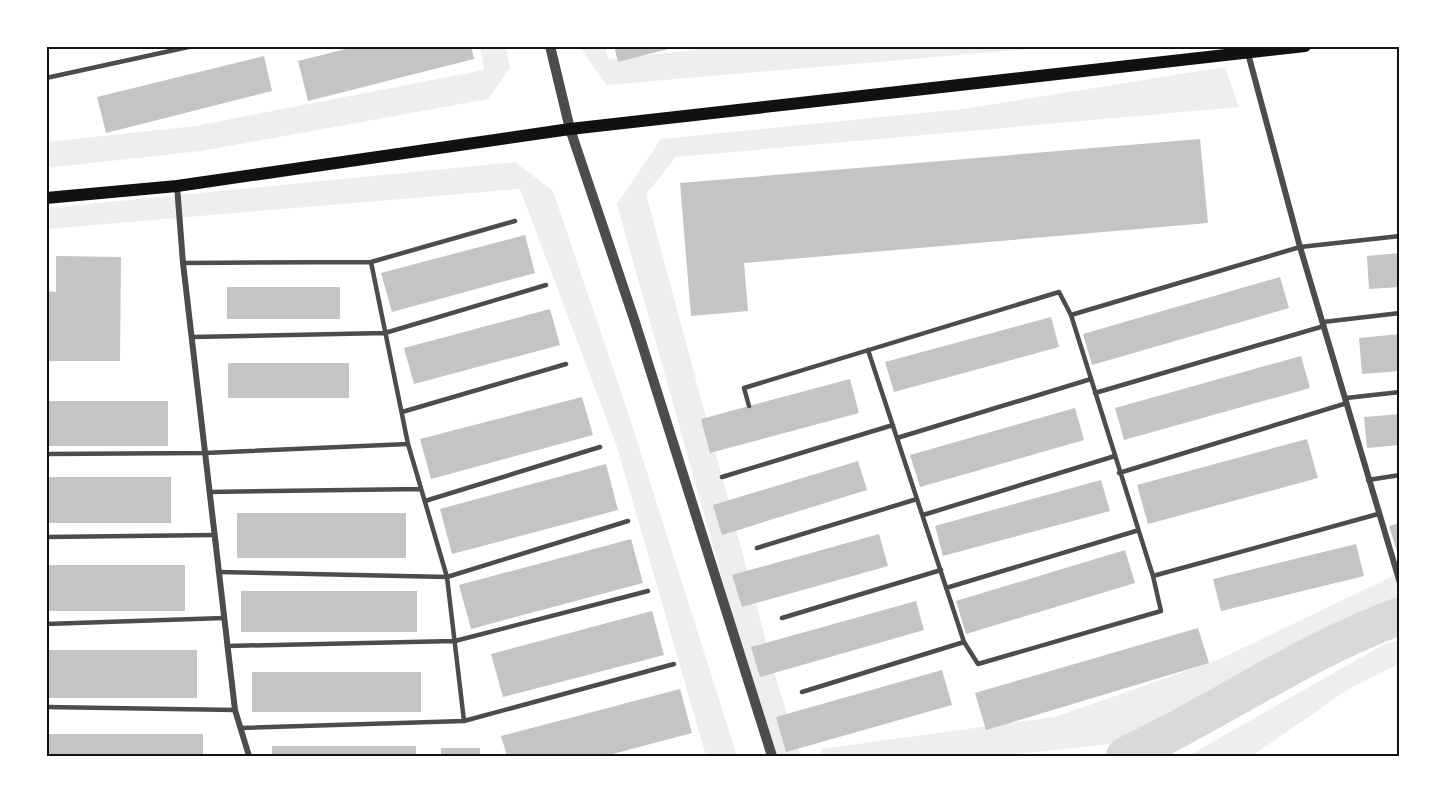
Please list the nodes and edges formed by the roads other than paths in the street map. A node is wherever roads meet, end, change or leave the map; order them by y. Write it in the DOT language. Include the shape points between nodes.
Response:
graph roads {
  1 [pos="193,46"];
  2 [pos="550,46"];
  3 [pos="1305,46"];
  4 [pos="1247,49"];
  5 [pos="46,78"];
  6 [pos="570,129"];
  7 [pos="177,186"];
  8 [pos="46,198"];
  9 [pos="515,221"];
  10 [pos="1400,236"];
  11 [pos="1300,247"];
  12 [pos="371,262"];
  13 [pos="183,263"];
  14 [pos="546,285"];
  15 [pos="1400,313"];
  16 [pos="1071,315"];
  17 [pos="1323,324"];
  18 [pos="385,333"];
  19 [pos="192,337"];
  20 [pos="868,350"];
  21 [pos="566,364"];
  22 [pos="1091,379"];
  23 [pos="1400,392"];
  24 [pos="1095,393"];
  25 [pos="1346,401"];
  26 [pos="749,406"];
  27 [pos="402,411"];
  28 [pos="893,426"];
  29 [pos="897,438"];
  30 [pos="408,444"];
  31 [pos="600,447"];
  32 [pos="205,453"];
  33 [pos="46,454"];
  34 [pos="1114,456"];
  35 [pos="1119,473"];
  36 [pos="1400,475"];
  37 [pos="722,477"];
  38 [pos="1368,480"];
  39 [pos="421,489"];
  40 [pos="209,492"];
  41 [pos="917,499"];
  42 [pos="425,501"];
  43 [pos="1378,514"];
  44 [pos="923,515"];
  45 [pos="628,520"];
  46 [pos="1137,531"];
  47 [pos="214,535"];
  48 [pos="46,537"];
  49 [pos="757,548"];
  50 [pos="941,570"];
  51 [pos="219,572"];
  52 [pos="1153,576"];
  53 [pos="447,577"];
  54 [pos="1400,583"];
  55 [pos="946,588"];
  56 [pos="648,591"];
  57 [pos="224,618"];
  58 [pos="782,618"];
  59 [pos="46,624"];
  60 [pos="455,641"];
  61 [pos="964,642"];
  62 [pos="227,646"];
  63 [pos="674,664"];
  64 [pos="801,692"];
  65 [pos="46,707"];
  66 [pos="235,710"];
  67 [pos="464,721"];
  68 [pos="240,728"];
  69 [pos="249,756"];
  70 [pos="772,756"];
  1 -- 5 [label="lane"];
  2 -- 6 [label="street"];
  3 -- 4 [label="main road"];
  4 -- 6 [label="main road"];
  4 -- 11 [label="street"];
  6 -- 7 [label="main road"];
  6 -- 70 [label="street"];
  7 -- 8 [label="main road"];
  7 -- 13 [label="street"];
  9 -- 12 [label="lane"];
  10 -- 11 [label="lane"];
  11 -- 16 [label="lane"];
  11 -- 17 [label="street"];
  12 -- 13 [label="lane"];
  12 -- 18 [label="lane"];
  13 -- 19 [label="street"];
  14 -- 18 [label="lane"];
  15 -- 17 [label="lane"];
  16 -- 20 [label="lane" via="1059,292"];
  16 -- 22 [label="lane"];
  17 -- 24 [label="lane"];
  17 -- 25 [label="street"];
  18 -- 19 [label="lane"];
  18 -- 27 [label="lane"];
  19 -- 32 [label="street"];
  20 -- 26 [label="lane" via="744,388"];
  20 -- 28 [label="lane"];
  21 -- 27 [label="lane"];
  22 -- 24 [label="lane"];
  22 -- 29 [label="lane"];
  23 -- 25 [label="lane"];
  24 -- 34 [label="lane"];
  25 -- 35 [label="lane"];
  25 -- 38 [label="street"];
  27 -- 30 [label="lane"];
  28 -- 29 [label="lane"];
  28 -- 37 [label="lane"];
  29 -- 41 [label="lane"];
  30 -- 32 [label="lane"];
  30 -- 39 [label="lane"];
  31 -- 42 [label="lane"];
  32 -- 33 [label="lane"];
  32 -- 40 [label="street"];
  34 -- 35 [label="lane"];
  34 -- 44 [label="lane"];
  35 -- 46 [label="lane"];
  36 -- 38 [label="lane"];
  38 -- 43 [label="street"];
  39 -- 40 [label="lane"];
  39 -- 42 [label="lane"];
  40 -- 47 [label="street"];
  41 -- 44 [label="lane"];
  41 -- 49 [label="lane"];
  42 -- 53 [label="lane"];
  43 -- 52 [label="lane"];
  43 -- 54 [label="street"];
  44 -- 50 [label="lane"];
  45 -- 53 [label="lane"];
  46 -- 52 [label="lane"];
  46 -- 55 [label="lane"];
  47 -- 48 [label="lane"];
  47 -- 51 [label="street"];
  50 -- 55 [label="lane"];
  50 -- 58 [label="lane"];
  51 -- 53 [label="lane"];
  51 -- 57 [label="street"];
  52 -- 61 [label="lane" via="1161,611 978,664"];
  53 -- 60 [label="lane"];
  55 -- 61 [label="lane"];
  56 -- 60 [label="lane"];
  57 -- 59 [label="lane"];
  57 -- 62 [label="street"];
  60 -- 62 [label="lane"];
  60 -- 67 [label="lane"];
  61 -- 64 [label="lane"];
  62 -- 66 [label="street"];
  63 -- 67 [label="lane"];
  65 -- 66 [label="lane"];
  66 -- 68 [label="street"];
  67 -- 68 [label="lane"];
  68 -- 69 [label="street"];
}
